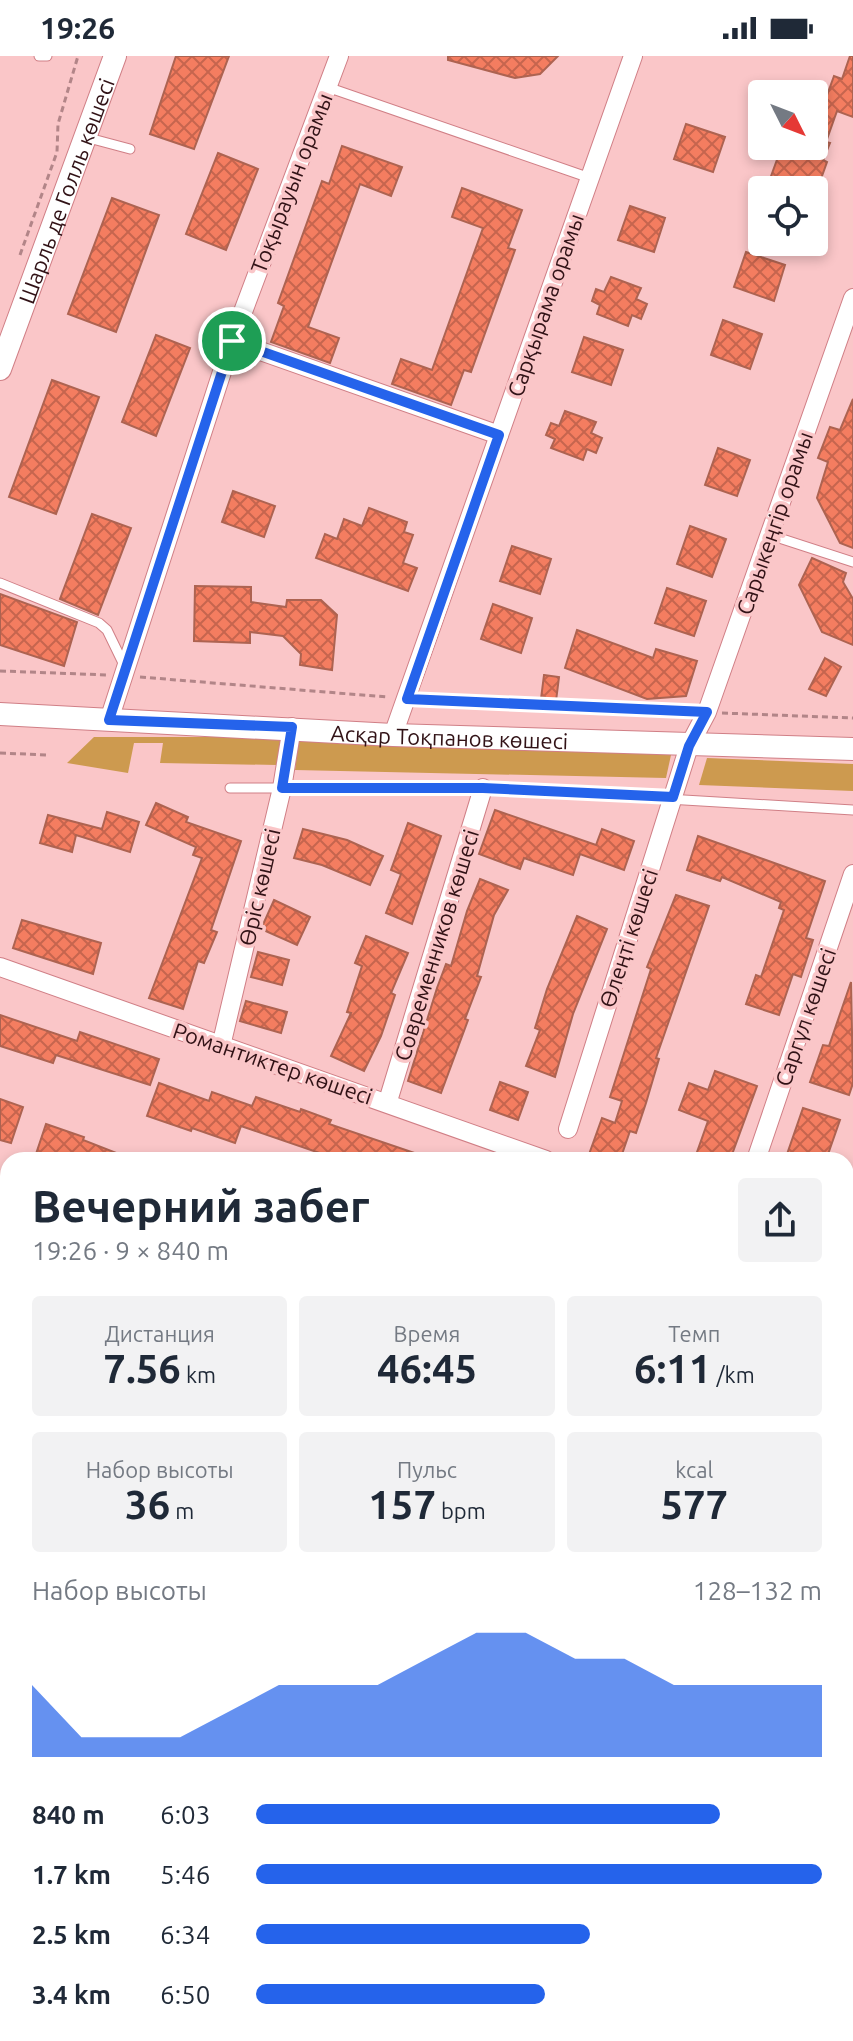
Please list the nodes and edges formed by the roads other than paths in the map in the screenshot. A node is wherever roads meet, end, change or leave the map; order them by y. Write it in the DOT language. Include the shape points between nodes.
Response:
graph roads {
  1 [pos="39,56"];
  2 [pos="47,56"];
  3 [pos="115,56"];
  4 [pos="339,56"];
  5 [pos="633,56"];
  6 [pos="327,87"];
  7 [pos="85,137"];
  8 [pos="130,149"];
  9 [pos="590,178"];
  10 [pos="853,298"];
  11 [pos="847,332"];
  12 [pos="232,341"];
  13 [pos="0,369"];
  14 [pos="499,435"];
  15 [pos="770,535"];
  16 [pos="853,562"];
  17 [pos="0,583"];
  18 [pos="127,673"];
  19 [pos="0,714"];
  20 [pos="109,720"];
  21 [pos="292,727"];
  22 [pos="393,735"];
  23 [pos="689,746"];
  24 [pos="853,749"];
  25 [pos="230,788"];
  26 [pos="282,788"];
  27 [pos="483,788"];
  28 [pos="673,797"];
  29 [pos="853,810"];
  30 [pos="853,874"];
  31 [pos="0,967"];
  32 [pos="221,1046"];
  33 [pos="388,1101"];
  34 [pos="568,1129"];
  35 [pos="525,1152"];
  36 [pos="759,1152"];
  1 -- 2 [label="lane"];
  3 -- 7 [label="street, Шарль де Голль көшесі"];
  4 -- 6 [label="street, Тоқырауын орамы"];
  5 -- 9 [label="street, Сарқырама орамы"];
  6 -- 9 [label="lane"];
  6 -- 12 [label="street, Тоқырауын орамы"];
  7 -- 8 [label="lane"];
  7 -- 13 [label="street, Шарль де Голль көшесі"];
  9 -- 14 [label="street, Сарқырама орамы"];
  10 -- 11 [label="street, Сарыкеңгір орамы"];
  11 -- 15 [label="street, Сарыкеңгір орамы"];
  12 -- 14 [label="street"];
  12 -- 18 [label="street, Тоқырауын орамы"];
  14 -- 22 [label="street, Сарқырама орамы"];
  15 -- 16 [label="lane"];
  15 -- 23 [label="street, Сарыкеңгір орамы" via="707,712"];
  17 -- 18 [label="lane" via="99,623"];
  18 -- 20 [label="street, Тоқырауын орамы"];
  19 -- 20 [label="street, Асқар Тоқпанов көшесі"];
  20 -- 21 [label="street, Асқар Тоқпанов көшесі"];
  21 -- 22 [label="street, Асқар Тоқпанов көшесі"];
  21 -- 26 [label="street, Өріс көшесі"];
  22 -- 23 [label="street, Асқар Тоқпанов көшесі"];
  23 -- 24 [label="street, Асқар Тоқпанов көшесі"];
  23 -- 28 [label="street, Өлеңті көшесі"];
  25 -- 26 [label="lane"];
  26 -- 27 [label="lane"];
  26 -- 32 [label="street, Өріс көшесі"];
  27 -- 28 [label="lane"];
  27 -- 33 [label="street, Современников көшесі"];
  28 -- 29 [label="lane"];
  28 -- 34 [label="street, Өлеңті көшесі"];
  30 -- 36 [label="street, Саргүл көшесі"];
  31 -- 32 [label="street, Романтиктер көшесі"];
  32 -- 33 [label="street, Романтиктер көшесі"];
  33 -- 35 [label="street, Романтиктер көшесі"];
}
